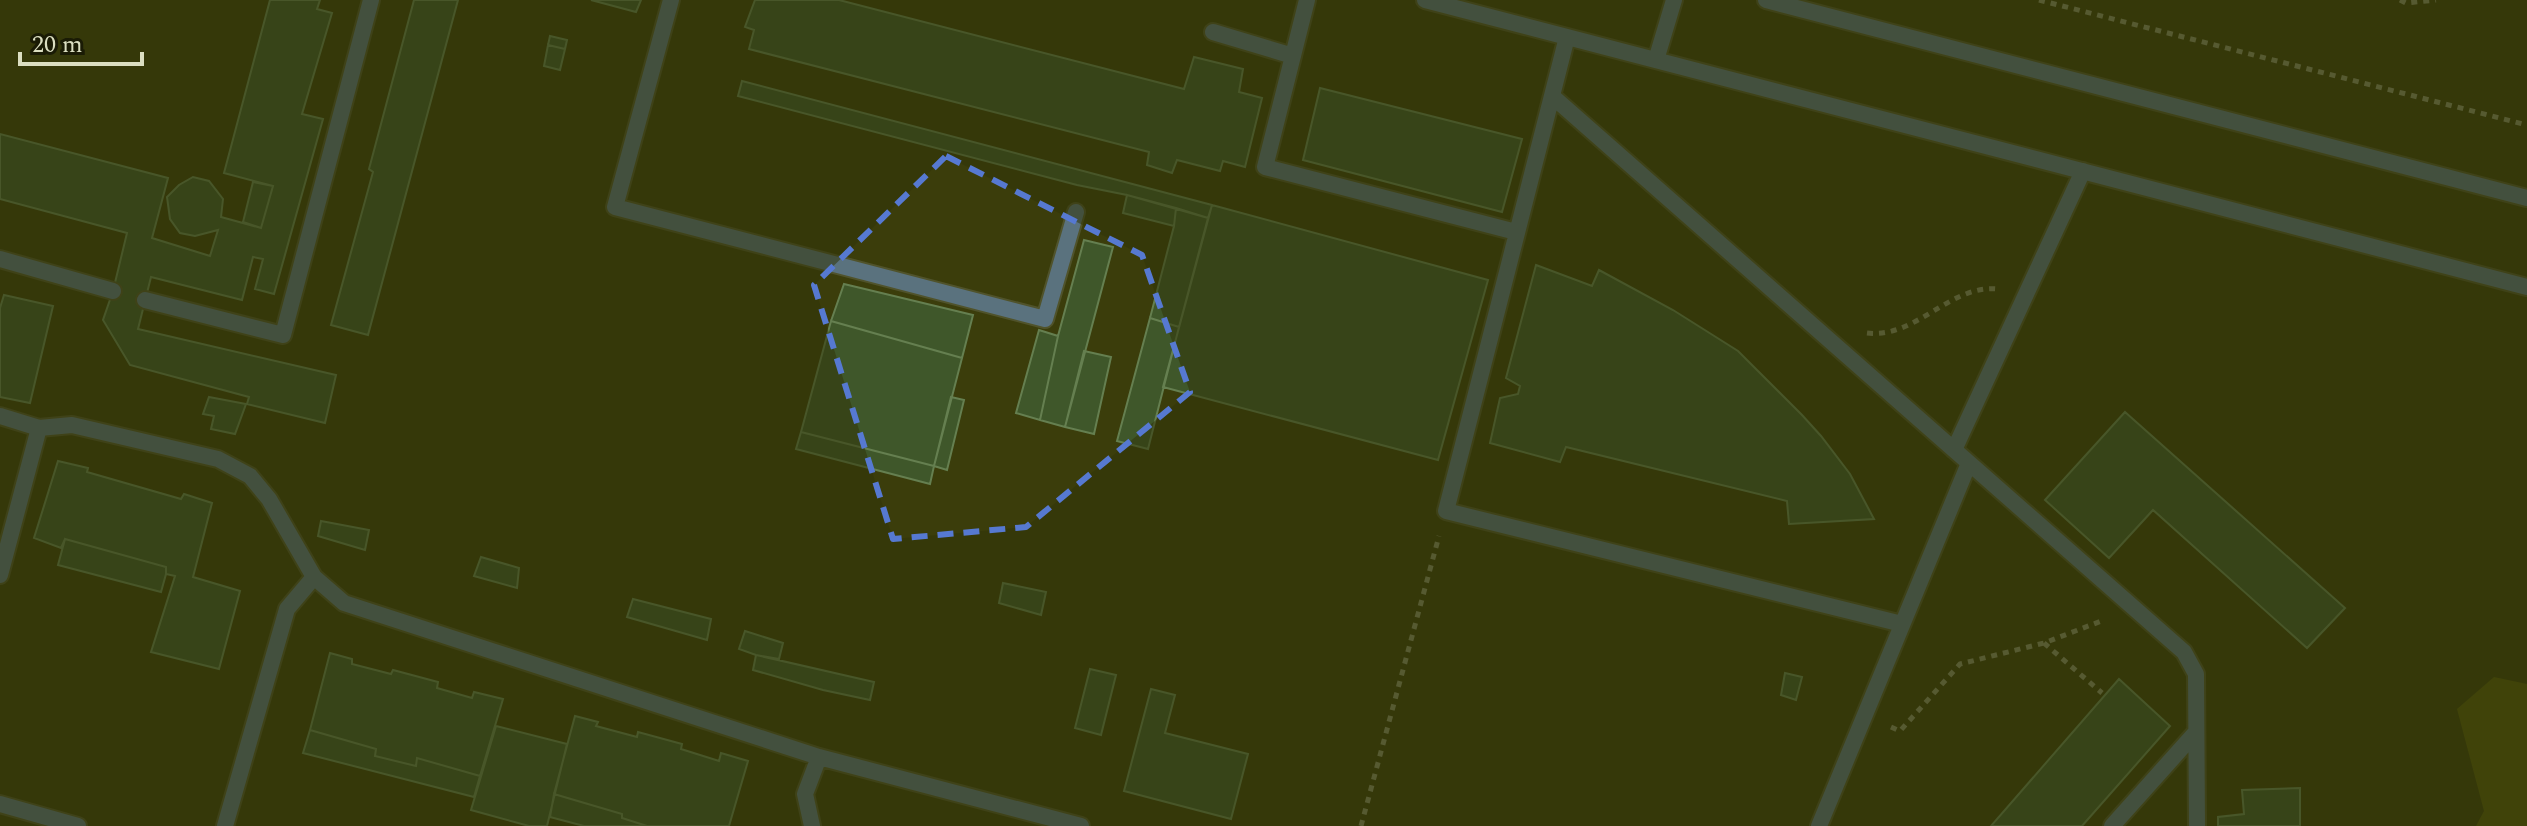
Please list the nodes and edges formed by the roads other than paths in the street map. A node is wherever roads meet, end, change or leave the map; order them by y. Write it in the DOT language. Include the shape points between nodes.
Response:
graph roads {
  1 [pos="371,0"];
  2 [pos="671,0"];
  3 [pos="1307,0"];
  4 [pos="1425,0"];
  5 [pos="1674,0"];
  6 [pos="1766,0"];
  7 [pos="1213,32"];
  8 [pos="1567,37"];
  9 [pos="1293,56"];
  10 [pos="1656,60"];
  11 [pos="1552,96"];
  12 [pos="2083,171"];
  13 [pos="2527,198"];
  14 [pos="1076,212"];
  15 [pos="1516,232"];
  16 [pos="0,259"];
  17 [pos="2527,287"];
  18 [pos="113,291"];
  19 [pos="145,300"];
  20 [pos="0,416"];
  21 [pos="39,428"];
  22 [pos="1954,450"];
  23 [pos="1969,463"];
  24 [pos="0,575"];
  25 [pos="314,577"];
  26 [pos="1902,624"];
  27 [pos="2196,732"];
  28 [pos="819,757"];
  29 [pos="0,804"];
  30 [pos="78,826"];
  31 [pos="225,826"];
  32 [pos="812,826"];
  33 [pos="1081,826"];
  34 [pos="1819,826"];
  35 [pos="2112,826"];
  36 [pos="2197,826"];
  1 -- 19 [label="lane" via="283,335"];
  2 -- 14 [label="lane" via="615,207 1045,319"];
  3 -- 9 [label="lane"];
  4 -- 8 [label="lane"];
  5 -- 10 [label="lane"];
  6 -- 13 [label="lane"];
  7 -- 9 [label="lane"];
  8 -- 10 [label="lane"];
  8 -- 11 [label="lane"];
  9 -- 15 [label="lane" via="1265,167"];
  10 -- 12 [label="lane"];
  11 -- 15 [label="lane"];
  11 -- 22 [label="lane"];
  12 -- 17 [label="lane"];
  12 -- 22 [label="lane"];
  15 -- 26 [label="lane" via="1446,511"];
  16 -- 18 [label="lane"];
  20 -- 21 [label="lane"];
  21 -- 24 [label="lane"];
  21 -- 25 [label="lane" via="72,425 218,459 250,476"];
  22 -- 23 [label="lane"];
  23 -- 26 [label="lane"];
  23 -- 27 [label="lane" via="2184,652 2196,674"];
  25 -- 28 [label="lane" via="344,603"];
  25 -- 31 [label="lane" via="287,609"];
  26 -- 34 [label="lane"];
  27 -- 35 [label="lane"];
  27 -- 36 [label="lane"];
  28 -- 32 [label="lane" via="805,794"];
  28 -- 33 [label="lane"];
  29 -- 30 [label="lane"];
}
